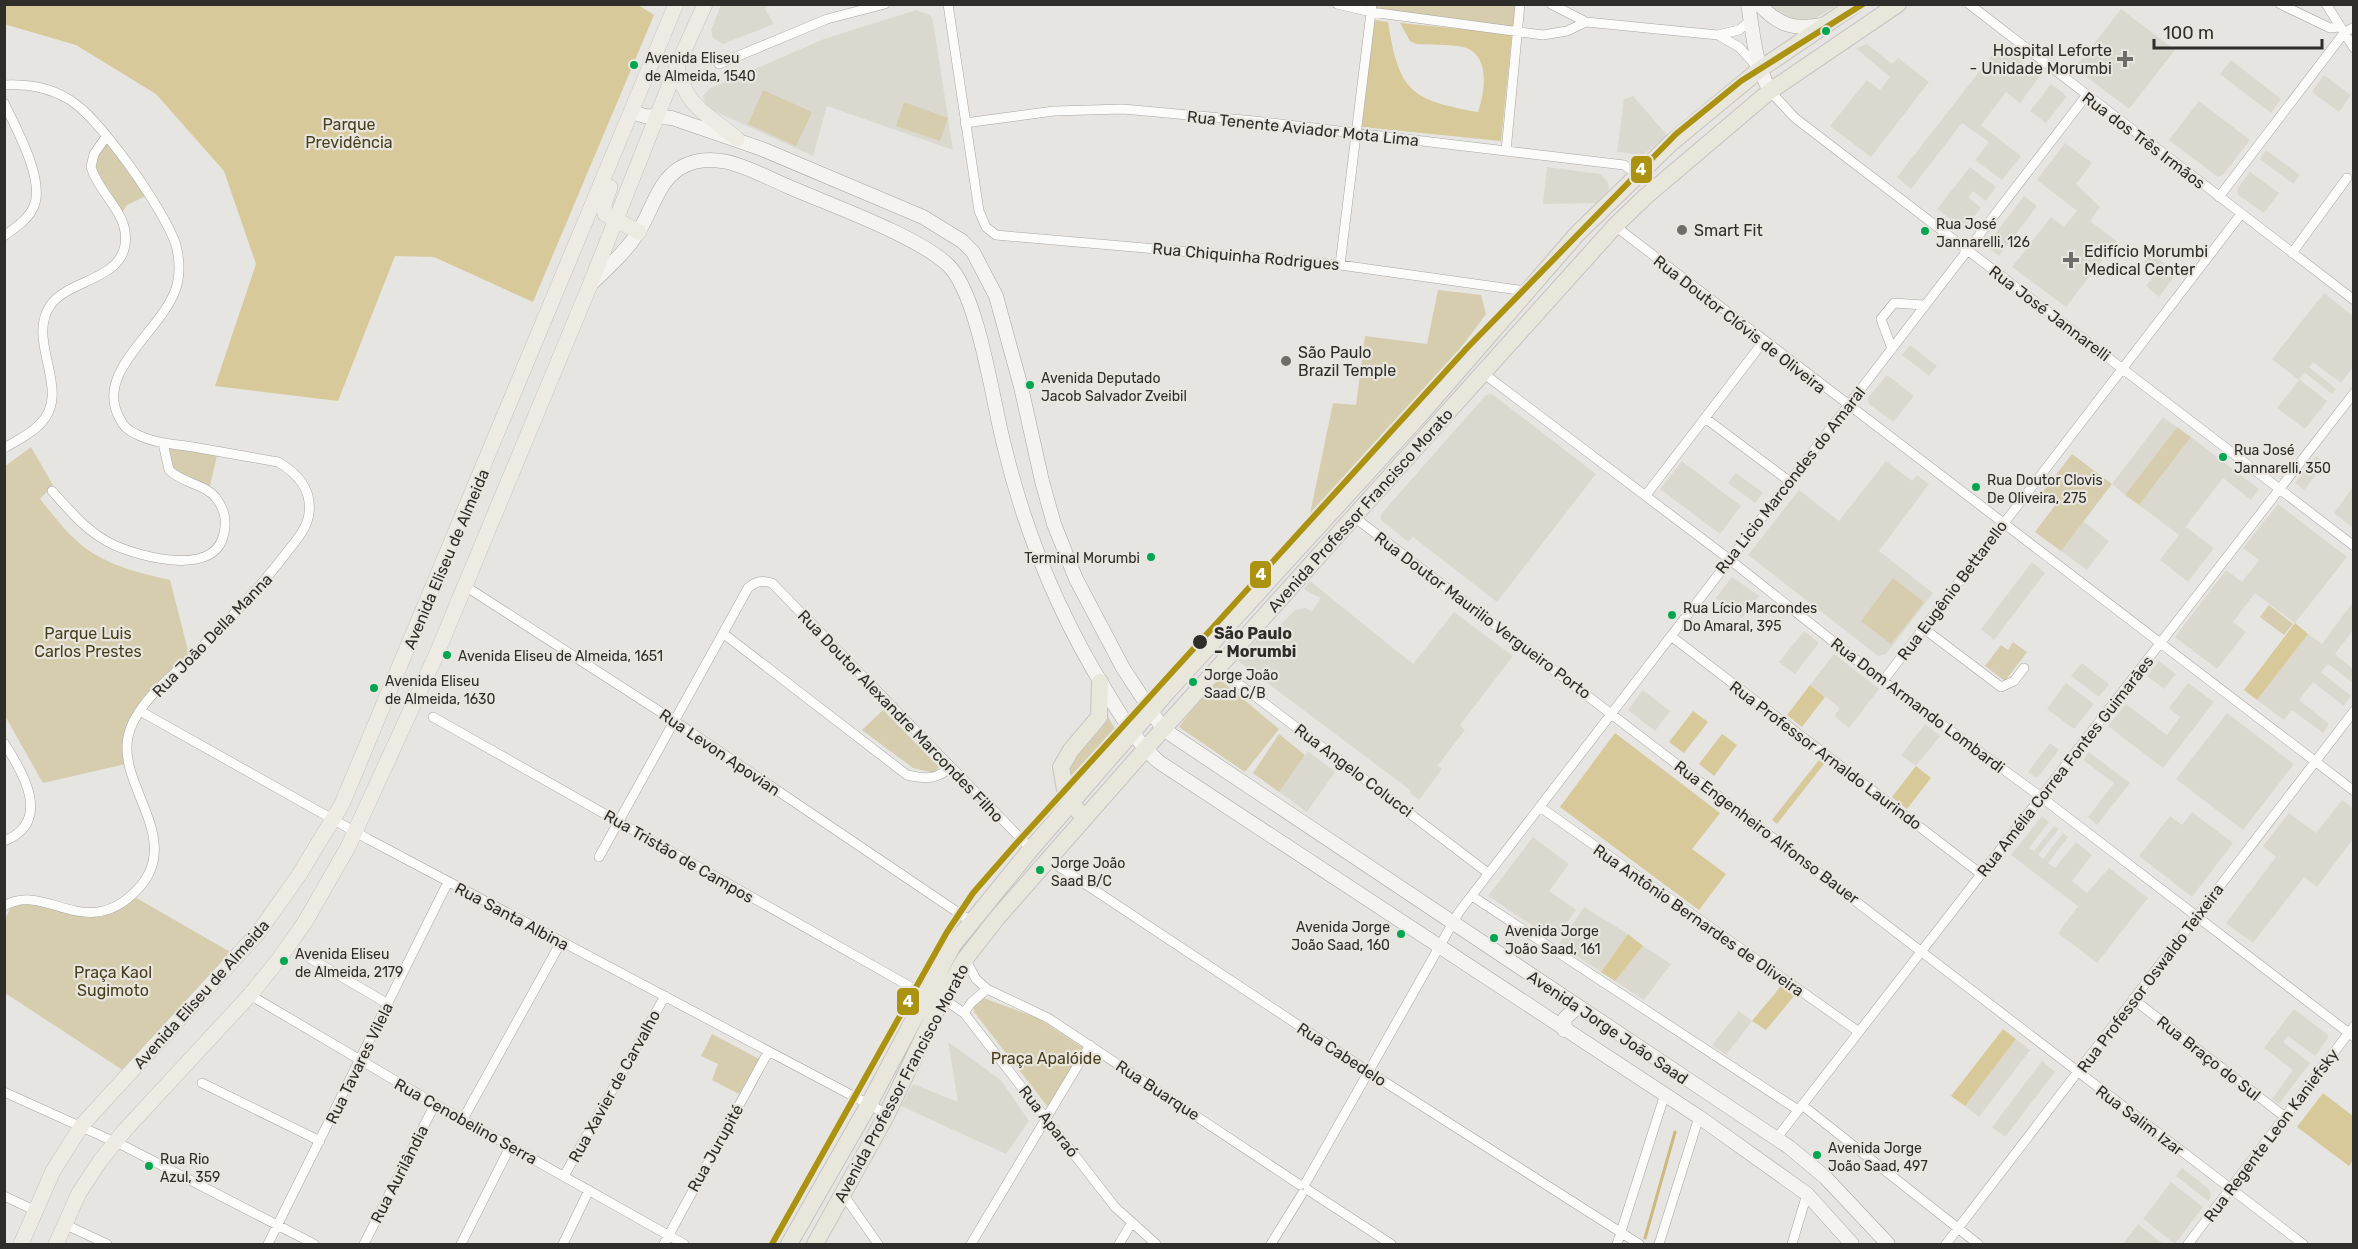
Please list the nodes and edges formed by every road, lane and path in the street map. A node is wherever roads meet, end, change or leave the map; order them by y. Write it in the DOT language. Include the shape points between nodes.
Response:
graph roads {
  1 [pos="676,4"];
  2 [pos="705,4"];
  3 [pos="948,4"];
  4 [pos="1337,4"];
  5 [pos="1520,4"];
  6 [pos="1551,4"];
  7 [pos="1748,4"];
  8 [pos="1759,4"];
  9 [pos="1856,4"];
  10 [pos="1898,4"];
  11 [pos="1969,4"];
  12 [pos="2280,4"];
  13 [pos="2326,4"];
  14 [pos="882,5"];
  15 [pos="1372,8"];
  16 [pos="1751,20"];
  17 [pos="1586,22"];
  18 [pos="1823,25"];
  19 [pos="2354,27"];
  20 [pos="2342,30"];
  21 [pos="1517,31"];
  22 [pos="1718,35"];
  23 [pos="2354,48"];
  24 [pos="719,64"];
  25 [pos="677,66"];
  26 [pos="1759,70"];
  27 [pos="4,85"];
  28 [pos="1770,91"];
  29 [pos="2086,96"];
  30 [pos="4,103"];
  31 [pos="631,112"];
  32 [pos="658,117"];
  33 [pos="965,123"];
  34 [pos="1356,133"];
  35 [pos="106,137"];
  36 [pos="737,139"];
  37 [pos="1506,151"];
  38 [pos="610,162"];
  39 [pos="1637,174"];
  40 [pos="2347,178"];
  41 [pos="2219,197"];
  42 [pos="2241,214"];
  43 [pos="616,222"];
  44 [pos="1615,226"];
  45 [pos="639,232"];
  46 [pos="4,236"];
  47 [pos="1967,249"];
  48 [pos="2292,253"];
  49 [pos="1340,265"];
  50 [pos="590,285"];
  51 [pos="1526,291"];
  52 [pos="2354,300"];
  53 [pos="1924,306"];
  54 [pos="1763,342"];
  55 [pos="1892,349"];
  56 [pos="2122,368"];
  57 [pos="1483,373"];
  58 [pos="2354,393"];
  59 [pos="1848,406"];
  60 [pos="1705,418"];
  61 [pos="164,442"];
  62 [pos="4,448"];
  63 [pos="1789,481"];
  64 [pos="2279,489"];
  65 [pos="52,491"];
  66 [pos="1646,495"];
  67 [pos="1354,517"];
  68 [pos="2003,523"];
  69 [pos="2354,546"];
  70 [pos="1729,559"];
  71 [pos="1076,579"];
  72 [pos="465,586"];
  73 [pos="1052,591"];
  74 [pos="1923,628"];
  75 [pos="724,634"];
  76 [pos="1671,636"];
  77 [pos="2159,644"];
  78 [pos="1218,668"];
  79 [pos="2024,668"];
  80 [pos="1883,681"];
  81 [pos="1100,682"];
  82 [pos="140,711"];
  83 [pos="1150,711"];
  84 [pos="2354,711"];
  85 [pos="1612,713"];
  86 [pos="433,717"];
  87 [pos="676,722"];
  88 [pos="1163,729"];
  89 [pos="1132,732"];
  90 [pos="4,742"];
  91 [pos="1145,750"];
  92 [pos="2315,761"];
  93 [pos="950,768"];
  94 [pos="2354,791"];
  95 [pos="2041,796"];
  96 [pos="1071,804"];
  97 [pos="1540,807"];
  98 [pos="1085,817"];
  99 [pos="332,819"];
  100 [pos="619,822"];
  101 [pos="356,833"];
  102 [pos="4,841"];
  103 [pos="1031,849"];
  104 [pos="600,857"];
  105 [pos="1049,860"];
  106 [pos="1488,873"];
  107 [pos="1981,874"];
  108 [pos="448,882"];
  109 [pos="1472,896"];
  110 [pos="7,905"];
  111 [pos="4,916"];
  112 [pos="2197,916"];
  113 [pos="972,922"];
  114 [pos="1452,923"];
  115 [pos="561,942"];
  116 [pos="1438,948"];
  117 [pos="1922,950"];
  118 [pos="308,957"];
  119 [pos="965,959"];
  120 [pos="987,989"];
  121 [pos="250,995"];
  122 [pos="1560,995"];
  123 [pos="664,996"];
  124 [pos="934,997"];
  125 [pos="2133,999"];
  126 [pos="388,1004"];
  127 [pos="1578,1007"];
  128 [pos="964,1013"];
  129 [pos="1544,1017"];
  130 [pos="1564,1030"];
  131 [pos="1858,1032"];
  132 [pos="2352,1032"];
  133 [pos="1090,1045"];
  134 [pos="768,1052"];
  135 [pos="360,1060"];
  136 [pos="1369,1072"];
  137 [pos="2077,1072"];
  138 [pos="202,1083"];
  139 [pos="4,1092"];
  140 [pos="1665,1094"];
  141 [pos="435,1104"];
  142 [pos="868,1106"];
  143 [pos="1800,1108"];
  144 [pos="887,1114"];
  145 [pos="1045,1116"];
  146 [pos="1699,1117"];
  147 [pos="2285,1117"];
  148 [pos="463,1119"];
  149 [pos="82,1125"];
  150 [pos="1776,1139"];
  151 [pos="320,1141"];
  152 [pos="115,1143"];
  153 [pos="510,1147"];
  154 [pos="564,1176"];
  155 [pos="2230,1188"];
  156 [pos="1303,1189"];
  157 [pos="589,1190"];
  158 [pos="843,1194"];
  159 [pos="1807,1194"];
  160 [pos="4,1196"];
  161 [pos="34,1210"];
  162 [pos="64,1224"];
  163 [pos="1131,1224"];
  164 [pos="278,1226"];
  165 [pos="1957,1229"];
  166 [pos="1620,1232"];
  167 [pos="669,1235"];
  168 [pos="21,1245"];
  169 [pos="56,1245"];
  170 [pos="107,1245"];
  171 [pos="268,1245"];
  172 [pos="314,1245"];
  173 [pos="364,1245"];
  174 [pos="461,1245"];
  175 [pos="563,1245"];
  176 [pos="664,1245"];
  177 [pos="684,1245"];
  178 [pos="789,1245"];
  179 [pos="815,1245"];
  180 [pos="878,1245"];
  181 [pos="971,1245"];
  182 [pos="1119,1245"];
  183 [pos="1156,1245"];
  184 [pos="1271,1245"];
  185 [pos="1391,1245"];
  186 [pos="1617,1245"];
  187 [pos="1639,1245"];
  188 [pos="1659,1245"];
  189 [pos="1792,1245"];
  190 [pos="1852,1245"];
  191 [pos="1888,1245"];
  192 [pos="1946,1245"];
  193 [pos="1978,1245"];
  194 [pos="2188,1245"];
  195 [pos="2303,1245"];
  1 -- 31 [label="main road, Avenida Eliseu de Almeida"];
  2 -- 25 [label="main road, Avenida Eliseu de Almeida"];
  3 -- 33 [label="street"];
  4 -- 15 [label="street"];
  5 -- 21 [label="street"];
  6 -- 17 [label="street"];
  7 -- 16 [label="main road, Rua José Jannarelli"];
  8 -- 18 [label="main road" via="1775,20 1790,27"];
  9 -- 18 [label="highway, Avenida Professor Francisco Morato"];
  10 -- 28 [label="highway, Avenida Professor Francisco Morato"];
  11 -- 29 [label="street, Rua dos Três Irmãos"];
  12 -- 20 [label="street"];
  13 -- 20 [label="street"];
  14 -- 24 [label="street" via="827,19"];
  15 -- 21 [label="street"];
  15 -- 34 [label="street"];
  16 -- 22 [label="street" via="1739,30"];
  16 -- 26 [label="main road, Rua José Jannarelli"];
  17 -- 21 [label="street" via="1556,34"];
  17 -- 22 [label="street"];
  18 -- 26 [label="highway, Avenida Professor Francisco Morato"];
  19 -- 20 [label="street"];
  20 -- 23 [label="street"];
  20 -- 41 [label="street"];
  21 -- 37 [label="street"];
  22 -- 26 [label="street" via="1739,47"];
  25 -- 32 [label="main road, Avenida Eliseu de Almeida"];
  25 -- 36 [label="main road" via="685,91 698,110"];
  26 -- 28 [label="main road, Rua José Jannarelli"];
  26 -- 39 [label="highway, Avenida Professor Francisco Morato"];
  27 -- 35 [label="street, Rua João Della Manna" via="40,86 57,93 82,110"];
  28 -- 44 [label="highway, Avenida Professor Francisco Morato"];
  28 -- 47 [label="street, Rua José Jannarelli" via="1795,118"];
  29 -- 41 [label="street, Rua dos Três Irmãos"];
  29 -- 47 [label="street, Rua Licio Marcondes do Amaral"];
  30 -- 46 [label="street" via="34,174 37,194 26,219"];
  31 -- 32 [label="main road"];
  31 -- 38 [label="main road, Avenida Eliseu de Almeida"];
  32 -- 36 [label="main road"];
  32 -- 43 [label="main road, Avenida Eliseu de Almeida"];
  33 -- 34 [label="street, Rua Tenente Aviador Mota Lima" via="1053,111 1123,109"];
  33 -- 49 [label="street, Rua Chiquinha Rodrigues" via="979,211 986,227 1004,237"];
  34 -- 37 [label="street, Rua Tenente Aviador Mota Lima"];
  34 -- 49 [label="street"];
  35 -- 61 [label="street, Rua João Della Manna" via="159,210 177,248 177,285 171,300 119,372 112,398 128,430"];
  35 -- 62 [label="street" via="94,154 91,167 124,225 125,248 113,266 50,306 41,337 51,382 48,413 32,431"];
  36 -- 71 [label="main road" via="923,217 973,252 996,296 1054,524"];
  37 -- 39 [label="street, Rua Tenente Aviador Mota Lima" via="1624,165"];
  38 -- 43 [label="main road" via="615,172 604,211"];
  38 -- 99 [label="main road, Avenida Eliseu de Almeida" via="342,804"];
  39 -- 51 [label="highway, Avenida Professor Francisco Morato"];
  40 -- 48 [label="street"];
  41 -- 42 [label="street, Rua dos Três Irmãos"];
  42 -- 48 [label="street, Rua dos Três Irmãos"];
  42 -- 56 [label="street, Rua Eugênio Bettarello"];
  43 -- 45 [label="main road"];
  43 -- 50 [label="main road, Avenida Eliseu de Almeida"];
  44 -- 54 [label="street, Rua Doutor Clóvis de Oliveira"];
  44 -- 57 [label="highway, Avenida Professor Francisco Morato"];
  45 -- 50 [label="main road"];
  45 -- 73 [label="main road" via="666,181 690,163 711,158 905,238 947,264 967,293 1008,462 1031,540"];
  47 -- 53 [label="street, Rua Licio Marcondes do Amaral"];
  47 -- 56 [label="street, Rua José Jannarelli"];
  48 -- 52 [label="street, Rua dos Três Irmãos"];
  49 -- 51 [label="street, Rua Chiquinha Rodrigues"];
  50 -- 72 [label="main road, Avenida Eliseu de Almeida"];
  51 -- 83 [label="highway, Avenida Professor Francisco Morato" via="1419,416"];
  53 -- 55 [label="street, Rua Licio Marcondes do Amaral"];
  53 -- 55 [label="street" via="1894,303 1886,311 1881,319"];
  54 -- 59 [label="street, Rua Doutor Clóvis de Oliveira"];
  54 -- 60 [label="street"];
  55 -- 59 [label="street, Rua Licio Marcondes do Amaral"];
  56 -- 64 [label="street, Rua José Jannarelli"];
  56 -- 68 [label="street, Rua Eugênio Bettarello"];
  57 -- 66 [label="street, Rua Dom Armando Lombardi"];
  57 -- 67 [label="highway, Avenida Professor Francisco Morato"];
  58 -- 64 [label="street, Rua Amélia Correa Fontes Guimarães"];
  59 -- 63 [label="street, Rua Licio Marcondes do Amaral"];
  59 -- 68 [label="street, Rua Doutor Clóvis de Oliveira"];
  60 -- 63 [label="street"];
  60 -- 66 [label="street"];
  61 -- 65 [label="street" via="168,468 174,475 210,492 222,508 224,534 214,551 204,557 166,561 115,545 82,524"];
  61 -- 82 [label="street, Rua João Della Manna" via="278,462 301,480 309,514 302,533 274,569"];
  63 -- 70 [label="street, Rua Licio Marcondes do Amaral"];
  64 -- 69 [label="street, Rua José Jannarelli"];
  64 -- 77 [label="street, Rua Amélia Correa Fontes Guimarães"];
  66 -- 70 [label="street, Rua Dom Armando Lombardi"];
  67 -- 78 [label="highway, Avenida Professor Francisco Morato"];
  67 -- 85 [label="street, Rua Doutor Maurilio Vergueiro Porto"];
  68 -- 74 [label="street, Rua Eugênio Bettarello"];
  68 -- 77 [label="street, Rua Doutor Clóvis de Oliveira"];
  70 -- 76 [label="street, Rua Licio Marcondes do Amaral"];
  70 -- 80 [label="street, Rua Dom Armando Lombardi"];
  71 -- 73 [label="main road"];
  71 -- 83 [label="main road"];
  72 -- 87 [label="street, Rua Levon Apovian"];
  72 -- 101 [label="main road, Avenida Eliseu de Almeida"];
  73 -- 81 [label="main road"];
  74 -- 79 [label="street" via="2001,687 2014,681"];
  74 -- 80 [label="street, Rua Eugênio Bettarello"];
  75 -- 87 [label="street"];
  75 -- 93 [label="street" via="907,775 939,777"];
  75 -- 93 [label="street, Rua Doutor Alexandre Marcondes Filho" via="748,588 754,582 772,583"];
  76 -- 85 [label="street, Rua Licio Marcondes do Amaral"];
  76 -- 107 [label="street, Rua Professor Arnaldo Laurindo"];
  77 -- 92 [label="street, Rua Doutor Clóvis de Oliveira"];
  77 -- 95 [label="street, Rua Amélia Correa Fontes Guimarães"];
  78 -- 88 [label="highway, Avenida Professor Francisco Morato"];
  78 -- 106 [label="street, Rua Angelo Colucci"];
  80 -- 95 [label="street, Rua Dom Armando Lombardi"];
  81 -- 89 [label="main road"];
  81 -- 96 [label="highway" via="1099,717 1061,767 1062,785"];
  82 -- 99 [label="street, Rua Santa Albina"];
  82 -- 110 [label="street, Rua João Della Manna" via="128,735 127,747 152,830 152,862 147,879 120,902 94,913 84,914 30,899"];
  83 -- 88 [label="main road"];
  83 -- 89 [label="highway, Avenida Professor Francisco Morato"];
  84 -- 92 [label="street, Rua Professor Oswaldo Teixeira"];
  85 -- 97 [label="street, Rua Licio Marcondes do Amaral"];
  85 -- 117 [label="street, Rua Engenheiro Alfonso Bauer"];
  86 -- 100 [label="street, Rua Tristão de Campos"];
  87 -- 100 [label="street"];
  87 -- 113 [label="street, Rua Levon Apovian"];
  88 -- 91 [label="highway, Avenida Professor Francisco Morato"];
  88 -- 114 [label="main road, Avenida Jorge João Saad"];
  89 -- 91 [label="main road, Avenida Jorge João Saad"];
  89 -- 96 [label="highway, Avenida Professor Francisco Morato"];
  90 -- 102 [label="street" via="25,778 31,805 25,826"];
  91 -- 98 [label="highway, Avenida Professor Francisco Morato"];
  91 -- 116 [label="main road, Avenida Jorge João Saad"];
  92 -- 94 [label="street, Rua Doutor Clóvis de Oliveira"];
  92 -- 112 [label="street, Rua Professor Oswaldo Teixeira"];
  93 -- 103 [label="street, Rua Doutor Alexandre Marcondes Filho"];
  95 -- 107 [label="street, Rua Amélia Correa Fontes Guimarães"];
  95 -- 112 [label="street, Rua Dom Armando Lombardi"];
  96 -- 98 [label="highway"];
  96 -- 103 [label="highway, Avenida Professor Francisco Morato"];
  97 -- 106 [label="street, Rua Licio Marcondes do Amaral"];
  97 -- 131 [label="street, Rua Antônio Bernardes de Oliveira"];
  98 -- 105 [label="highway, Avenida Professor Francisco Morato"];
  99 -- 101 [label="street, Rua Santa Albina"];
  99 -- 149 [label="main road, Avenida Eliseu de Almeida" via="258,933"];
  100 -- 104 [label="street"];
  100 -- 124 [label="street, Rua Tristão de Campos"];
  101 -- 108 [label="street, Rua Santa Albina"];
  101 -- 121 [label="main road, Avenida Eliseu de Almeida" via="305,922"];
  103 -- 113 [label="highway, Avenida Professor Francisco Morato"];
  105 -- 119 [label="highway, Avenida Professor Francisco Morato"];
  105 -- 136 [label="street, Rua Cabedelo"];
  106 -- 109 [label="street, Rua Licio Marcondes do Amaral"];
  107 -- 117 [label="street, Rua Amélia Correa Fontes Guimarães"];
  108 -- 115 [label="street, Rua Santa Albina"];
  108 -- 126 [label="street, Rua Tavares Vilela"];
  109 -- 114 [label="street, Rua Licio Marcondes do Amaral"];
  109 -- 143 [label="street, Avenida Jorge João Saad"];
  110 -- 111 [label="street"];
  112 -- 125 [label="street, Rua Professor Oswaldo Teixeira"];
  112 -- 132 [label="street, Rua Dom Armando Lombardi"];
  113 -- 124 [label="highway, Avenida Professor Francisco Morato" via="953,945"];
  114 -- 116 [label="street, Rua Licio Marcondes do Amaral"];
  114 -- 122 [label="main road, Avenida Jorge João Saad"];
  115 -- 123 [label="street, Rua Santa Albina"];
  115 -- 148 [label="street"];
  116 -- 129 [label="main road, Avenida Jorge João Saad"];
  116 -- 136 [label="street, Rua Licio Marcondes do Amaral"];
  117 -- 131 [label="street, Rua Amélia Correa Fontes Guimarães"];
  117 -- 137 [label="street, Rua Salim Izar"];
  118 -- 126 [label="street"];
  119 -- 120 [label="street, Rua Buarque"];
  119 -- 124 [label="highway, Avenida Professor Francisco Morato"];
  120 -- 128 [label="street"];
  120 -- 133 [label="street, Rua Buarque" via="1032,1008"];
  121 -- 135 [label="street, Rua Cenobelino Serra"];
  121 -- 152 [label="main road, Avenida Eliseu de Almeida"];
  122 -- 127 [label="main road, Avenida Jorge João Saad"];
  122 -- 129 [label="main road" via="1560,1008"];
  123 -- 134 [label="street, Rua Santa Albina"];
  123 -- 154 [label="street, Rua Xavier de Carvalho"];
  124 -- 128 [label="street, Rua Aparaó"];
  124 -- 142 [label="highway, Avenida Professor Francisco Morato"];
  124 -- 144 [label="highway, Avenida Professor Francisco Morato"];
  125 -- 137 [label="street, Rua Professor Oswaldo Teixeira"];
  125 -- 147 [label="street, Rua Braço do Sul"];
  126 -- 135 [label="street, Rua Tavares Vilela"];
  127 -- 130 [label="main road" via="1569,1013"];
  127 -- 150 [label="main road, Avenida Jorge João Saad"];
  128 -- 145 [label="street, Rua Aparaó"];
  129 -- 130 [label="main road, Avenida Jorge João Saad"];
  130 -- 140 [label="main road, Avenida Jorge João Saad"];
  131 -- 143 [label="street, Rua Amélia Correa Fontes Guimarães"];
  132 -- 147 [label="street, Rua Regente Leon Kaniefsky"];
  133 -- 145 [label="street"];
  133 -- 156 [label="street, Rua Buarque"];
  134 -- 142 [label="street, Rua Santa Albina"];
  134 -- 167 [label="street, Rua Jurupité"];
  135 -- 141 [label="street, Rua Cenobelino Serra"];
  135 -- 151 [label="street, Rua Tavares Vilela"];
  136 -- 156 [label="street, Rua Licio Marcondes do Amaral"];
  136 -- 166 [label="street, Rua Cabedelo"];
  137 -- 155 [label="street, Rua Salim Izar"];
  137 -- 165 [label="street, Rua Professor Oswaldo Teixeira"];
  138 -- 151 [label="street"];
  139 -- 149 [label="street"];
  140 -- 146 [label="main road, Avenida Jorge João Saad"];
  140 -- 166 [label="street"];
  141 -- 148 [label="street, Rua Cenobelino Serra"];
  141 -- 173 [label="street, Rua Aurilândia"];
  142 -- 144 [label="street, Rua Santa Albina"];
  142 -- 178 [label="highway, Avenida Professor Francisco Morato"];
  143 -- 150 [label="street, Rua Amélia Correa Fontes Guimarães"];
  143 -- 165 [label="street, Avenida Jorge João Saad" via="1840,1133"];
  144 -- 158 [label="highway, Avenida Professor Francisco Morato"];
  145 -- 163 [label="street, Rua Aparaó"];
  145 -- 181 [label="street"];
  146 -- 159 [label="main road, Avenida Jorge João Saad"];
  146 -- 188 [label="street"];
  147 -- 155 [label="street, Rua Regente Leon Kaniefsky"];
  148 -- 153 [label="street, Rua Cenobelino Serra"];
  149 -- 152 [label="street"];
  149 -- 161 [label="main road, Avenida Eliseu de Almeida"];
  150 -- 191 [label="main road, Avenida Jorge João Saad" via="1826,1177"];
  151 -- 164 [label="street, Rua Tavares Vilela"];
  152 -- 162 [label="main road, Avenida Eliseu de Almeida" via="87,1179"];
  152 -- 164 [label="street"];
  153 -- 154 [label="street, Rua Cenobelino Serra"];
  153 -- 174 [label="street"];
  154 -- 157 [label="street, Rua Cenobelino Serra"];
  155 -- 194 [label="street, Rua Regente Leon Kaniefsky"];
  155 -- 195 [label="street, Rua Salim Izar"];
  156 -- 184 [label="street, Rua Licio Marcondes do Amaral"];
  156 -- 185 [label="street, Rua Buarque"];
  157 -- 167 [label="street, Rua Cenobelino Serra"];
  157 -- 175 [label="street"];
  158 -- 179 [label="highway, Avenida Professor Francisco Morato"];
  158 -- 180 [label="street"];
  159 -- 189 [label="street"];
  159 -- 190 [label="main road, Avenida Jorge João Saad"];
  160 -- 161 [label="street"];
  161 -- 168 [label="main road, Avenida Eliseu de Almeida"];
  162 -- 169 [label="main road, Avenida Eliseu de Almeida"];
  162 -- 170 [label="street"];
  163 -- 182 [label="street"];
  163 -- 183 [label="street, Rua Aparaó"];
  164 -- 171 [label="street, Rua Tavares Vilela"];
  164 -- 172 [label="street"];
  165 -- 192 [label="street, Rua Professor Oswaldo Teixeira"];
  165 -- 193 [label="street, Avenida Jorge João Saad"];
  166 -- 186 [label="street"];
  166 -- 187 [label="street, Rua Cabedelo"];
  167 -- 176 [label="street, Rua Jurupité"];
  167 -- 177 [label="street, Rua Cenobelino Serra"];
}
